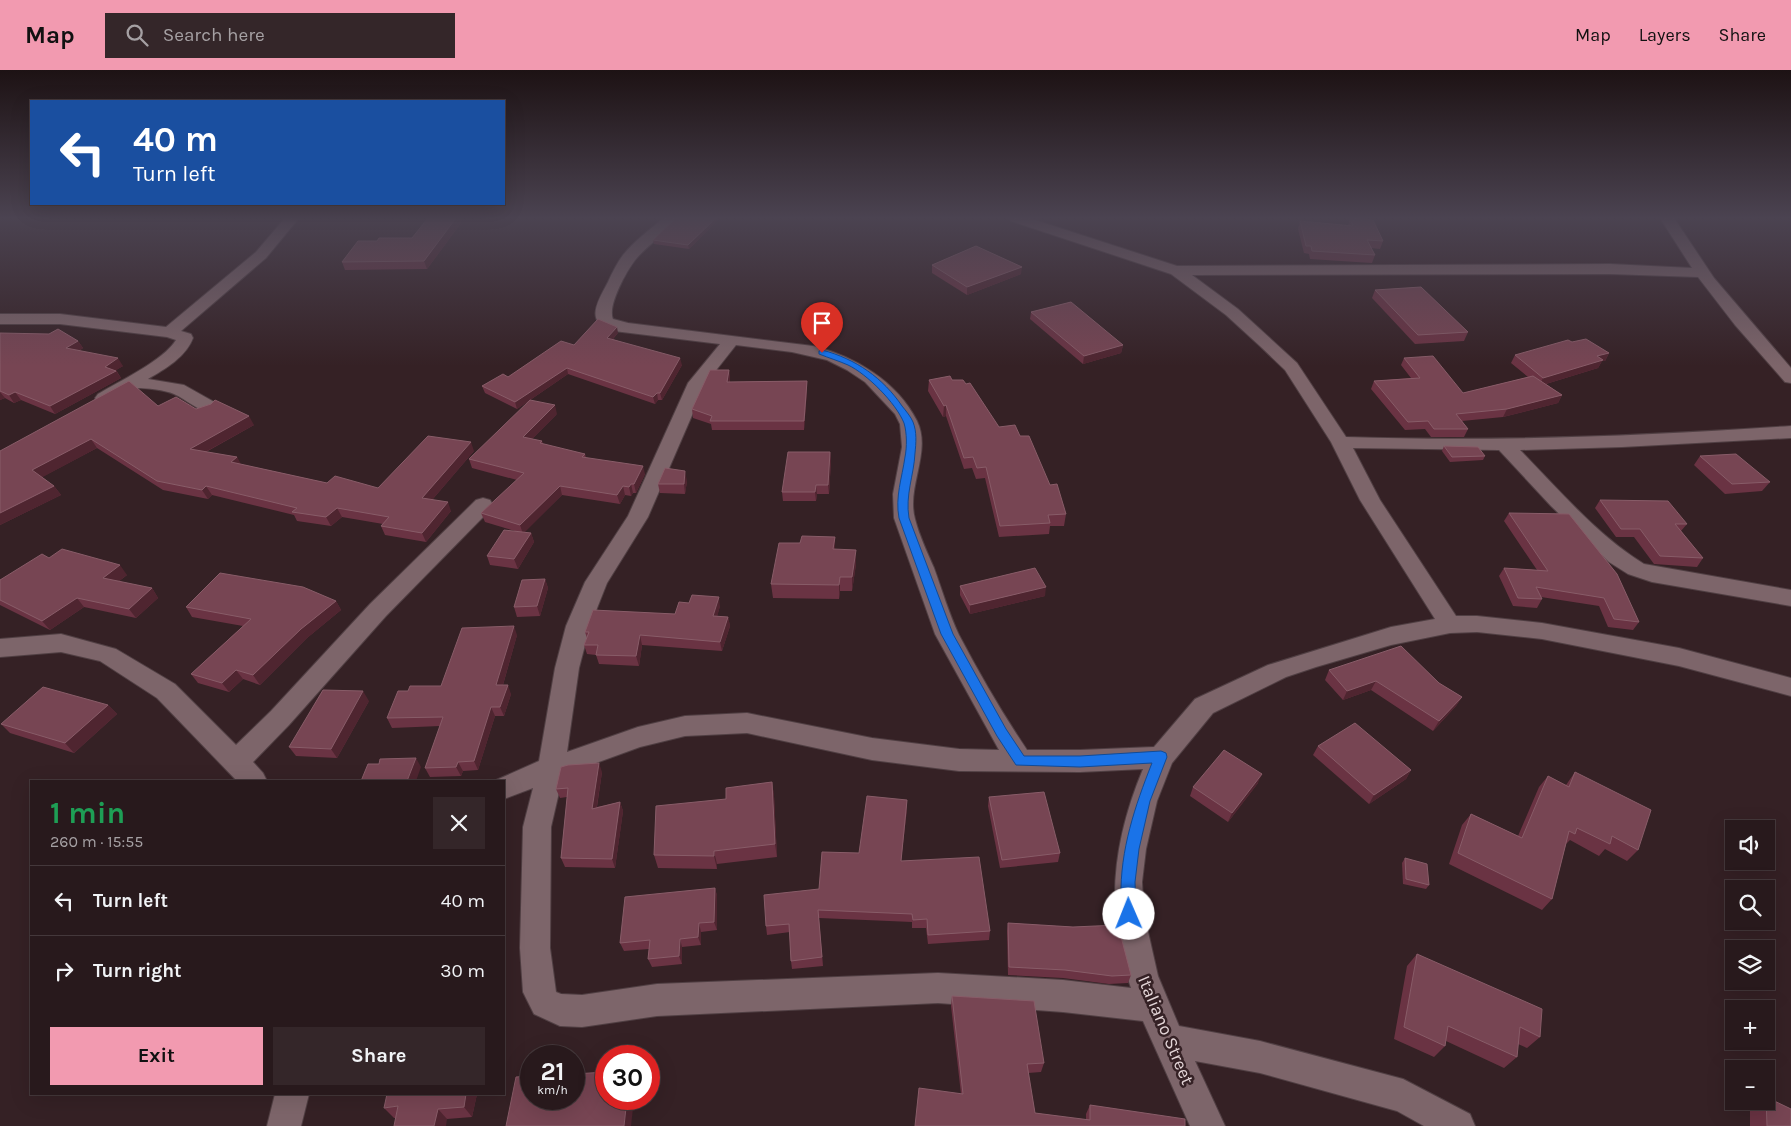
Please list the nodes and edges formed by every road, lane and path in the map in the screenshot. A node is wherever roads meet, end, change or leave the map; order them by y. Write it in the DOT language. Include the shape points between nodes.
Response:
graph roads {
  1 [pos="247,267"];
  2 [pos="624,267"];
  3 [pos="1165,267"];
  4 [pos="1700,267"];
  5 [pos="1176,271"];
  6 [pos="1704,273"];
  7 [pos="0,319"];
  8 [pos="170,332"];
  9 [pos="732,340"];
  10 [pos="1791,378"];
  11 [pos="131,382"];
  12 [pos="90,406"];
  13 [pos="210,407"];
  14 [pos="1791,432"];
  15 [pos="1340,442"];
  16 [pos="1504,444"];
  17 [pos="483,505"];
  18 [pos="1791,598"];
  19 [pos="1450,625"];
  20 [pos="0,648"];
  21 [pos="1791,687"];
  22 [pos="1161,757"];
  23 [pos="1020,761"];
  24 [pos="235,763"];
  25 [pos="551,768"];
  26 [pos="253,780"];
  27 [pos="505,788"];
  28 [pos="1152,1006"];
  29 [pos="1168,1040"];
  30 [pos="292,1095"];
  31 [pos="284,1126"];
  32 [pos="1208,1126"];
  33 [pos="1458,1126"];
  1 -- 8 [label="street"];
  2 -- 9 [label="street" via="604,304 606,322 614,326"];
  3 -- 5 [label="street"];
  4 -- 6 [label="street"];
  5 -- 6 [label="street" via="1610,269"];
  5 -- 15 [label="street" via="1232,312 1291,367"];
  6 -- 10 [label="street"];
  7 -- 8 [label="street" via="60,319"];
  8 -- 11 [label="street" via="186,338 184,344"];
  9 -- 23 [label="street" via="784,345 822,353 852,364 875,380 896,404 908,422 911,437 902,504 904,518 947,634"];
  9 -- 25 [label="street" via="697,383 638,517 596,582 578,626 567,668"];
  11 -- 12 [label="street"];
  11 -- 13 [label="street" via="181,390"];
  14 -- 16 [label="street" via="1663,440"];
  15 -- 16 [label="street" via="1459,446"];
  15 -- 19 [label="street" via="1370,500"];
  16 -- 18 [label="street" via="1558,502 1611,551 1636,569"];
  17 -- 24 [label="street" via="378,610"];
  19 -- 21 [label="street, Italiano Street" via="1477,624 1542,631 1679,657"];
  19 -- 22 [label="street, Italiano Street" via="1391,636 1277,671 1204,706"];
  20 -- 24 [label="street" via="61,643 108,655 166,691"];
  22 -- 23 [label="street"];
  22 -- 28 [label="street, Italiano Street" via="1144,801 1128,882 1129,914"];
  23 -- 25 [label="street" via="959,760 882,751 747,723 685,726 638,737"];
  24 -- 26 [label="street"];
  25 -- 27 [label="street"];
  25 -- 28 [label="street" via="537,827 535,948 539,992 545,1003 560,1010 582,1011 657,1000 938,988 1063,996"];
  28 -- 29 [label="street, Italiano Street"];
  29 -- 32 [label="street, Italiano Street"];
  29 -- 33 [label="street" via="1260,1058 1403,1096"];
  30 -- 31 [label="street"];
}
